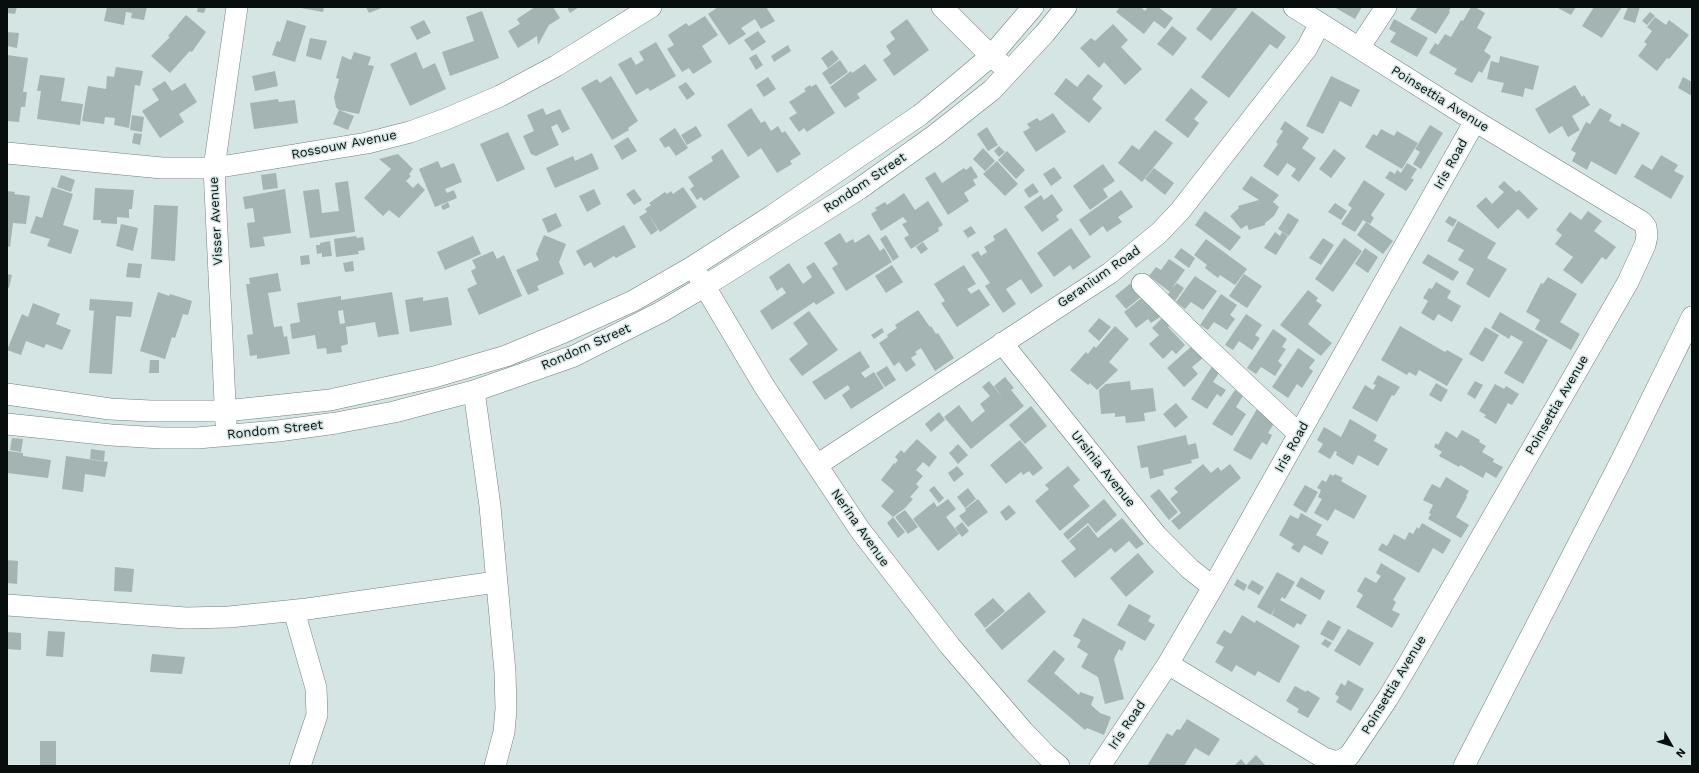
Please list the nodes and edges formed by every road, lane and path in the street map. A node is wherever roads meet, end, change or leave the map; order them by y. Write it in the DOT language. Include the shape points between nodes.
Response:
graph roads {
  1 [pos="237,7"];
  2 [pos="651,7"];
  3 [pos="942,7"];
  4 [pos="1033,7"];
  5 [pos="1066,7"];
  6 [pos="1294,7"];
  7 [pos="1386,7"];
  8 [pos="1320,23"];
  9 [pos="1359,48"];
  10 [pos="991,56"];
  11 [pos="1010,71"];
  12 [pos="1475,121"];
  13 [pos="7,153"];
  14 [pos="214,168"];
  15 [pos="692,267"];
  16 [pos="1142,284"];
  17 [pos="706,286"];
  18 [pos="1692,317"];
  19 [pos="1002,343"];
  20 [pos="474,392"];
  21 [pos="7,394"];
  22 [pos="225,410"];
  23 [pos="7,424"];
  24 [pos="1299,434"];
  25 [pos="227,436"];
  26 [pos="817,465"];
  27 [pos="496,582"];
  28 [pos="1213,587"];
  29 [pos="7,605"];
  30 [pos="294,611"];
  31 [pos="1168,664"];
  32 [pos="300,766"];
  33 [pos="495,766"];
  34 [pos="1060,766"];
  35 [pos="1100,766"];
  36 [pos="1464,766"];
  1 -- 14 [label="street, Visser Avenue"];
  2 -- 14 [label="street, Rossouw Avenue" via="556,66 500,96 446,119 367,143"];
  3 -- 10 [label="street"];
  4 -- 10 [label="street, Rondom Street"];
  5 -- 11 [label="street, Rondom Street"];
  6 -- 8 [label="street, Poinsettia Avenue"];
  7 -- 9 [label="street"];
  8 -- 9 [label="street, Poinsettia Avenue"];
  8 -- 19 [label="street, Geranium Road" via="1307,48 1169,224 1110,273"];
  9 -- 12 [label="street, Poinsettia Avenue"];
  10 -- 11 [label="street"];
  10 -- 15 [label="street, Rondom Street" via="920,115"];
  11 -- 17 [label="street, Rondom Street" via="976,104 859,189"];
  12 -- 24 [label="street, Iris Road"];
  12 -- 31 [label="street, Poinsettia Avenue" via="1644,224 1647,236 1645,245 1628,282 1406,667 1349,756 1339,761 1324,758"];
  13 -- 14 [label="street, Rossouw Avenue" via="162,168"];
  14 -- 22 [label="street, Visser Avenue"];
  15 -- 17 [label="street, Nerina Avenue"];
  15 -- 22 [label="street, Rondom Street" via="632,301 557,335 481,364 330,400"];
  16 -- 24 [label="street"];
  17 -- 20 [label="street, Rondom Street" via="574,356"];
  17 -- 26 [label="street, Nerina Avenue" via="743,353"];
  18 -- 36 [label="street"];
  19 -- 26 [label="street, Geranium Road"];
  19 -- 28 [label="street, Ursinia Avenue" via="1157,536 1190,569"];
  20 -- 25 [label="street, Rondom Street" via="336,423"];
  20 -- 27 [label="street" via="490,506"];
  21 -- 22 [label="street, Rondom Street" via="110,409"];
  22 -- 25 [label="street, Visser Avenue"];
  23 -- 25 [label="street, Rondom Street" via="162,438"];
  24 -- 28 [label="street, Iris Road"];
  26 -- 34 [label="street, Nerina Avenue" via="860,530 938,632 1023,731"];
  27 -- 30 [label="street"];
  27 -- 33 [label="street" via="506,709 504,732"];
  28 -- 31 [label="street, Iris Road"];
  29 -- 30 [label="street" via="186,618"];
  30 -- 32 [label="street" via="316,688 317,715"];
  31 -- 35 [label="street, Iris Road"];
}
